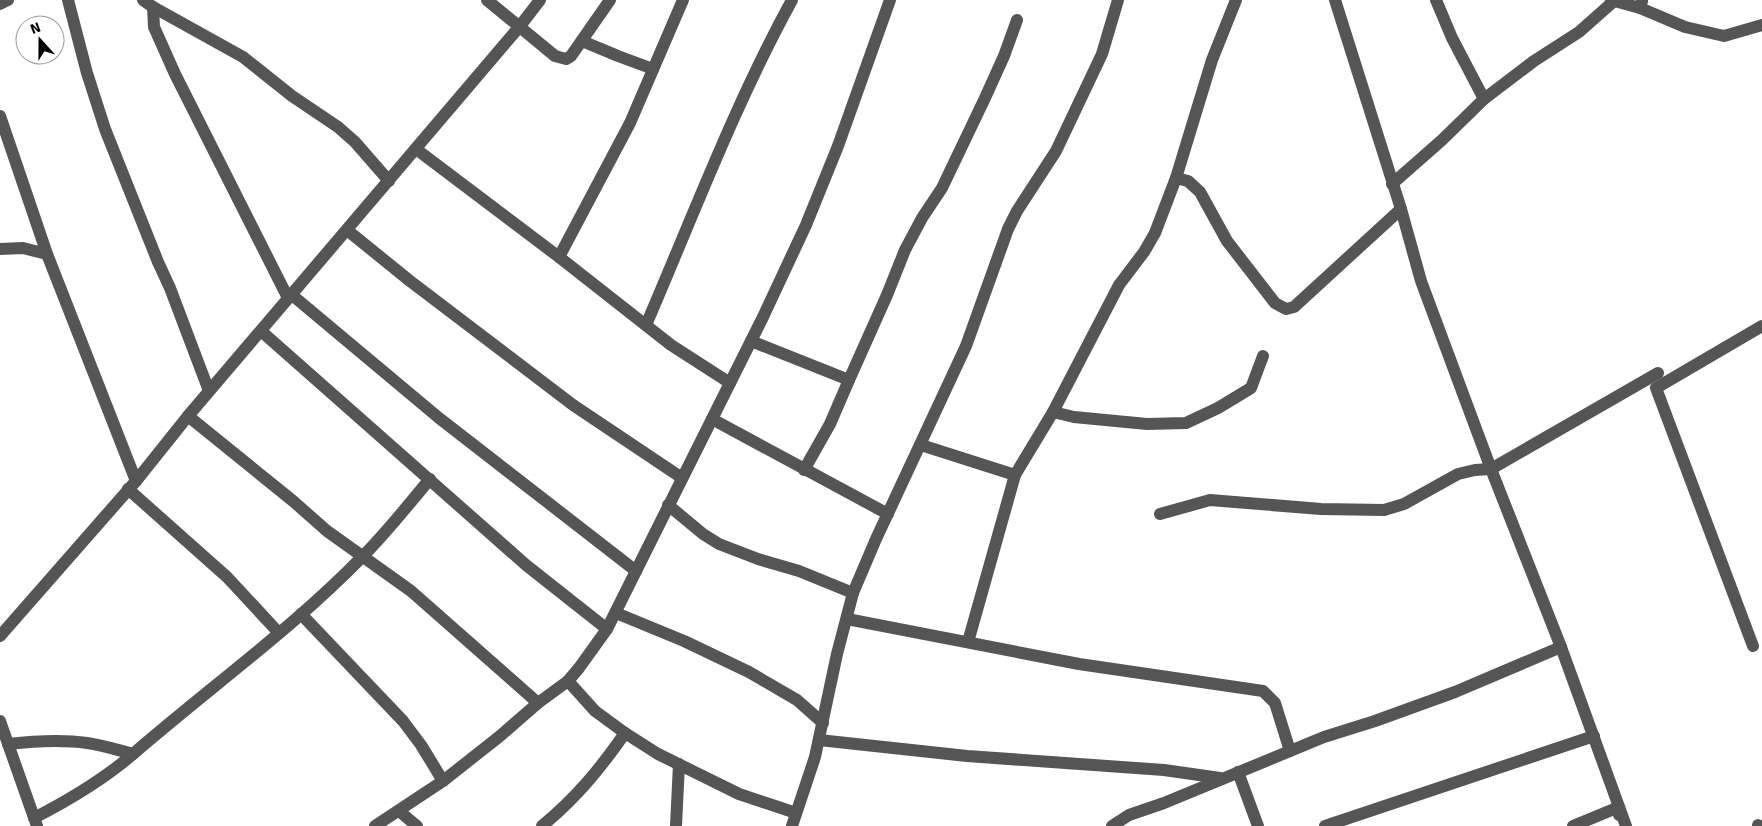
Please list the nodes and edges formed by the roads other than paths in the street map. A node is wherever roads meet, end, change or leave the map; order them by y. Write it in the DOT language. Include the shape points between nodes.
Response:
graph roads {
  1 [pos="8,0"];
  2 [pos="68,0"];
  3 [pos="487,0"];
  4 [pos="540,0"];
  5 [pos="610,0"];
  6 [pos="683,0"];
  7 [pos="792,0"];
  8 [pos="890,0"];
  9 [pos="1118,0"];
  10 [pos="1236,0"];
  11 [pos="1335,0"];
  12 [pos="1436,0"];
  13 [pos="1612,0"];
  14 [pos="0,4"];
  15 [pos="148,4"];
  16 [pos="1641,4"];
  17 [pos="1017,20"];
  18 [pos="520,26"];
  19 [pos="1762,26"];
  20 [pos="582,41"];
  21 [pos="653,69"];
  22 [pos="1484,99"];
  23 [pos="0,116"];
  24 [pos="416,150"];
  25 [pos="1176,178"];
  26 [pos="389,181"];
  27 [pos="1392,184"];
  28 [pos="1401,209"];
  29 [pos="347,230"];
  30 [pos="0,249"];
  31 [pos="47,254"];
  32 [pos="559,257"];
  33 [pos="290,297"];
  34 [pos="646,325"];
  35 [pos="1762,326"];
  36 [pos="261,331"];
  37 [pos="751,341"];
  38 [pos="1263,356"];
  39 [pos="1658,373"];
  40 [pos="849,380"];
  41 [pos="730,383"];
  42 [pos="209,391"];
  43 [pos="1054,412"];
  44 [pos="188,416"];
  45 [pos="712,419"];
  46 [pos="921,445"];
  47 [pos="1492,469"];
  48 [pos="804,470"];
  49 [pos="1015,475"];
  50 [pos="682,478"];
  51 [pos="430,479"];
  52 [pos="132,485"];
  53 [pos="668,505"];
  54 [pos="888,514"];
  55 [pos="1160,514"];
  56 [pos="363,557"];
  57 [pos="636,571"];
  58 [pos="853,594"];
  59 [pos="616,613"];
  60 [pos="301,614"];
  61 [pos="847,619"];
  62 [pos="607,629"];
  63 [pos="279,633"];
  64 [pos="0,636"];
  65 [pos="968,642"];
  66 [pos="1753,646"];
  67 [pos="1561,647"];
  68 [pos="568,681"];
  69 [pos="538,703"];
  70 [pos="0,721"];
  71 [pos="823,723"];
  72 [pos="624,733"];
  73 [pos="1594,736"];
  74 [pos="819,740"];
  75 [pos="8,744"];
  76 [pos="1290,750"];
  77 [pos="133,754"];
  78 [pos="678,764"];
  79 [pos="1238,772"];
  80 [pos="1220,778"];
  81 [pos="443,781"];
  82 [pos="1619,807"];
  83 [pos="399,811"];
  84 [pos="796,813"];
  85 [pos="35,822"];
  86 [pos="376,826"];
  87 [pos="417,826"];
  88 [pos="542,826"];
  89 [pos="676,826"];
  90 [pos="792,826"];
  91 [pos="1112,826"];
  92 [pos="1258,826"];
  93 [pos="1325,826"];
  94 [pos="1573,826"];
  95 [pos="1617,826"];
  96 [pos="1626,826"];
  1 -- 14 [label="street"];
  2 -- 42 [label="street" via="105,129"];
  3 -- 18 [label="street"];
  4 -- 18 [label="street"];
  5 -- 20 [label="street"];
  6 -- 21 [label="street"];
  7 -- 34 [label="street" via="717,157"];
  8 -- 37 [label="street" via="806,225"];
  9 -- 46 [label="street" via="1102,54 1056,151 1008,229 966,346"];
  10 -- 25 [label="street" via="1212,60"];
  11 -- 27 [label="street"];
  12 -- 22 [label="street"];
  13 -- 16 [label="street"];
  13 -- 22 [label="street" via="1579,32"];
  15 -- 26 [label="street" via="243,57 286,92 338,127"];
  15 -- 33 [label="street" via="154,27 175,74"];
  16 -- 19 [label="street" via="1685,27 1724,36"];
  17 -- 40 [label="street" via="986,98 942,188 905,250"];
  18 -- 20 [label="street" via="555,56 566,60"];
  18 -- 24 [label="street"];
  20 -- 21 [label="street"];
  21 -- 32 [label="street" via="630,123"];
  22 -- 27 [label="street"];
  23 -- 31 [label="street"];
  24 -- 26 [label="street"];
  24 -- 32 [label="street"];
  25 -- 28 [label="street" via="1188,181 1200,192 1227,241 1275,303 1286,309 1294,307"];
  25 -- 43 [label="street" via="1155,233 1119,285"];
  26 -- 29 [label="street"];
  27 -- 28 [label="street"];
  28 -- 47 [label="street" via="1421,281"];
  29 -- 33 [label="street"];
  29 -- 50 [label="street" via="574,405"];
  30 -- 31 [label="street" via="23,248"];
  31 -- 52 [label="street"];
  32 -- 34 [label="street"];
  33 -- 36 [label="street"];
  33 -- 57 [label="street"];
  34 -- 41 [label="street" via="671,346"];
  35 -- 66 [label="street" via="1656,388"];
  36 -- 42 [label="street"];
  36 -- 51 [label="street"];
  37 -- 40 [label="street"];
  37 -- 41 [label="street"];
  38 -- 43 [label="street" via="1251,388 1186,423 1147,424"];
  39 -- 47 [label="street"];
  40 -- 48 [label="street" via="830,424"];
  41 -- 45 [label="street"];
  42 -- 44 [label="street"];
  43 -- 49 [label="street"];
  44 -- 52 [label="street"];
  44 -- 56 [label="street"];
  45 -- 48 [label="street"];
  45 -- 50 [label="street"];
  46 -- 49 [label="street"];
  46 -- 54 [label="street"];
  47 -- 55 [label="street" via="1458,474 1404,504 1384,510 1321,509 1210,500"];
  47 -- 67 [label="street"];
  48 -- 54 [label="street"];
  49 -- 65 [label="street"];
  50 -- 53 [label="street"];
  51 -- 56 [label="street"];
  51 -- 62 [label="street" via="526,565"];
  52 -- 63 [label="street" via="227,577"];
  52 -- 64 [label="street"];
  53 -- 57 [label="street"];
  53 -- 58 [label="street" via="720,544 799,571"];
  54 -- 58 [label="street"];
  56 -- 60 [label="street"];
  56 -- 69 [label="street" via="417,596"];
  57 -- 59 [label="street"];
  58 -- 61 [label="street"];
  59 -- 62 [label="street"];
  59 -- 71 [label="street" via="684,640 749,672 797,700"];
  60 -- 63 [label="street"];
  60 -- 81 [label="street" via="403,721"];
  61 -- 65 [label="street"];
  61 -- 71 [label="street"];
  62 -- 68 [label="street"];
  63 -- 77 [label="street"];
  65 -- 76 [label="street" via="1079,664 1262,691 1275,703"];
  67 -- 73 [label="street"];
  67 -- 76 [label="street" via="1455,692"];
  68 -- 69 [label="street"];
  68 -- 72 [label="street" via="596,711"];
  69 -- 81 [label="street"];
  70 -- 75 [label="street"];
  71 -- 74 [label="street"];
  72 -- 78 [label="street"];
  72 -- 88 [label="street" via="602,765 566,806"];
  73 -- 82 [label="street"];
  73 -- 93 [label="street"];
  74 -- 80 [label="street" via="967,756 1164,770"];
  74 -- 84 [label="street"];
  75 -- 77 [label="street" via="73,741"];
  75 -- 85 [label="street"];
  76 -- 79 [label="street"];
  77 -- 85 [label="street" via="99,781"];
  78 -- 84 [label="street" via="739,794"];
  78 -- 89 [label="street"];
  79 -- 80 [label="street"];
  79 -- 92 [label="street"];
  80 -- 91 [label="street" via="1130,815"];
  81 -- 83 [label="street"];
  82 -- 94 [label="street"];
  82 -- 95 [label="street"];
  82 -- 96 [label="street"];
  83 -- 86 [label="street"];
  83 -- 87 [label="street"];
  84 -- 90 [label="street"];
}
